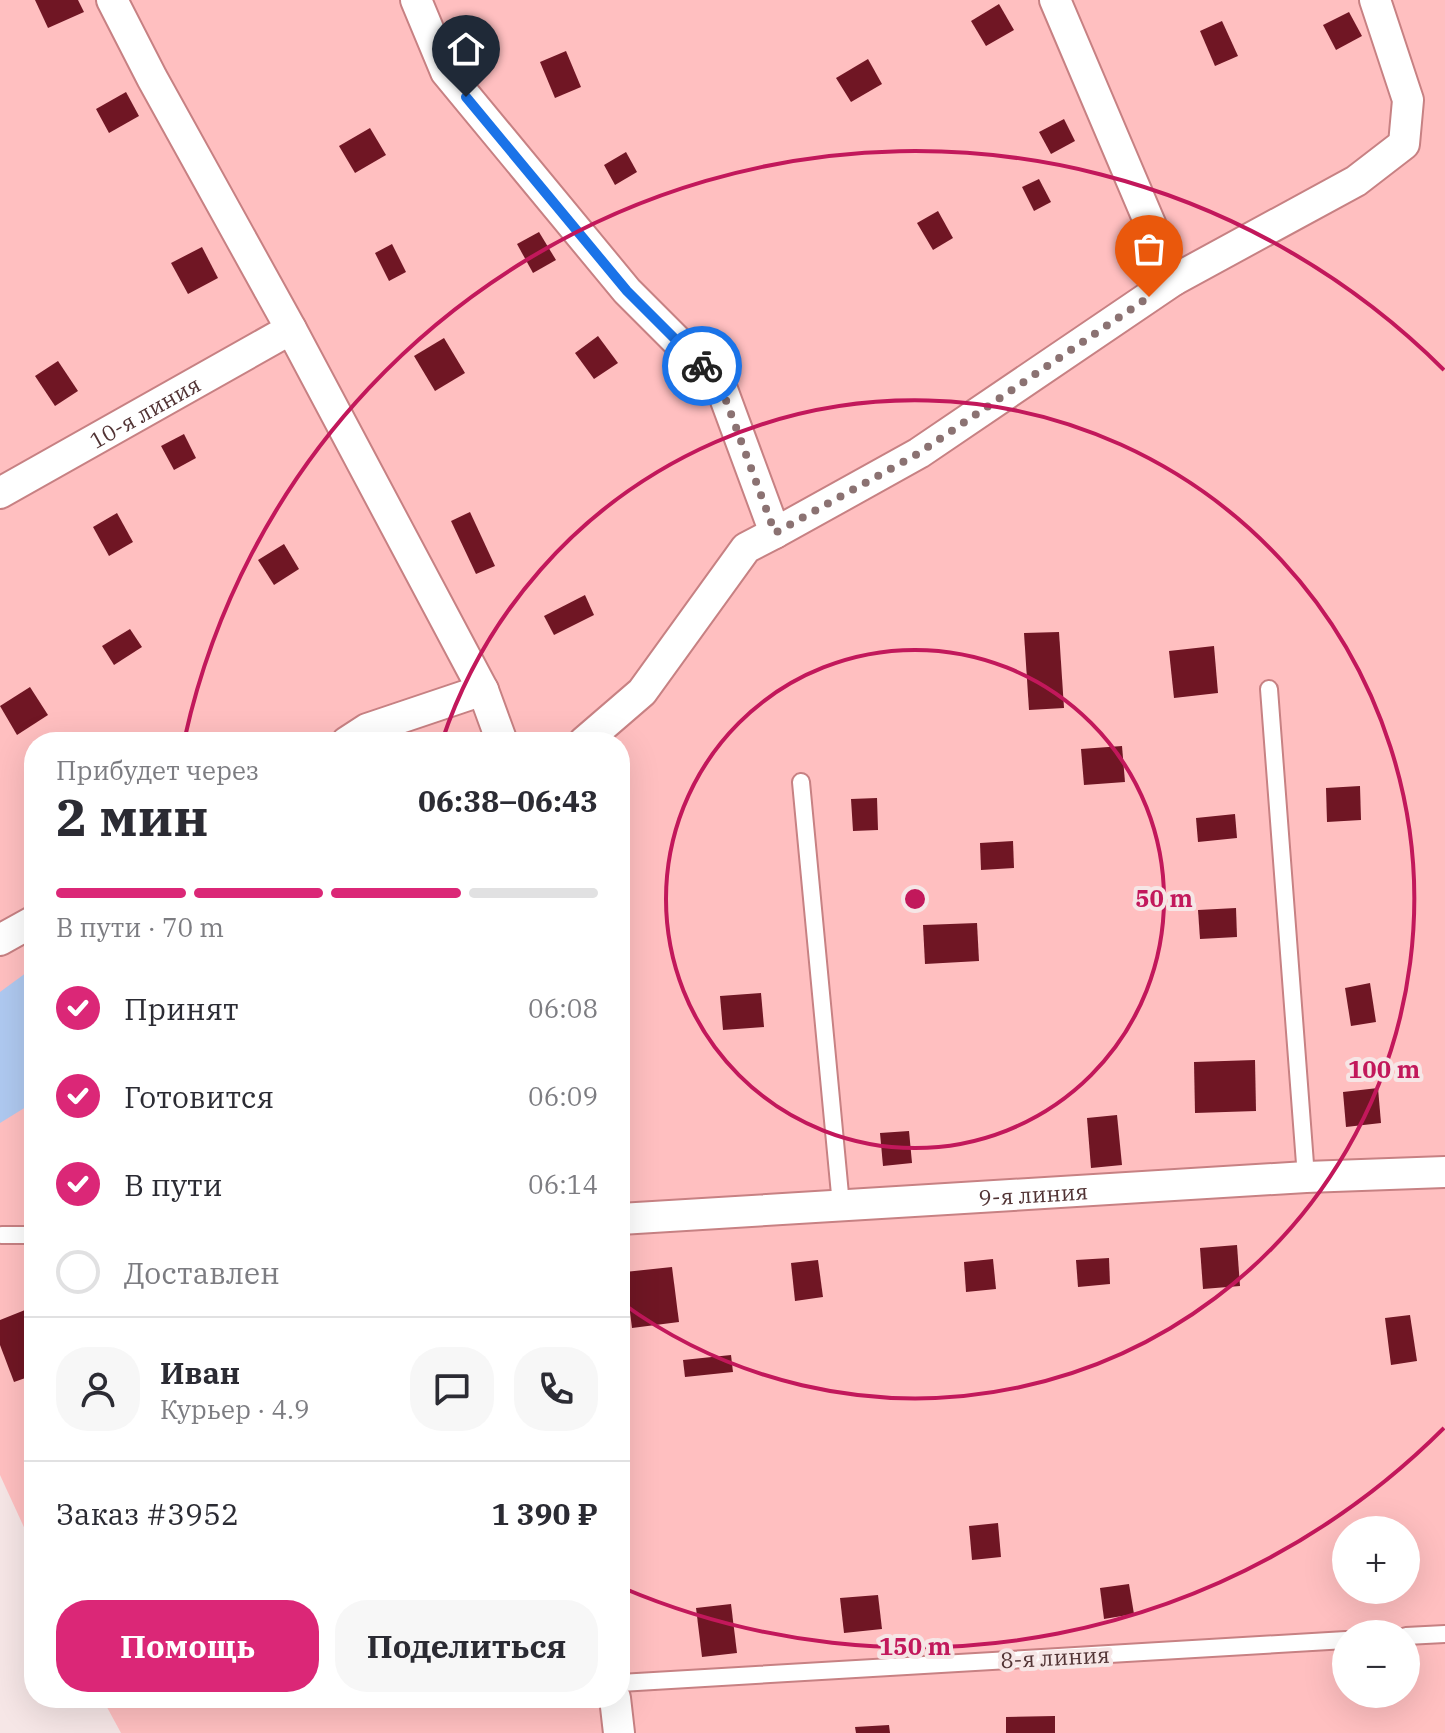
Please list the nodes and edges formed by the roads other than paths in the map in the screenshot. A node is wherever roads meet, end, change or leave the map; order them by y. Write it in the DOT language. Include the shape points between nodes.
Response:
graph roads {
  1 [pos="112,0"];
  2 [pos="416,0"];
  3 [pos="1055,0"];
  4 [pos="1375,0"];
  5 [pos="1174,280"];
  6 [pos="291,329"];
  7 [pos="0,493"];
  8 [pos="775,533"];
  9 [pos="1269,689"];
  10 [pos="483,690"];
  11 [pos="362,732"];
  12 [pos="498,732"];
  13 [pos="596,732"];
  14 [pos="801,782"];
  15 [pos="24,927"];
  16 [pos="0,940"];
  17 [pos="1445,1172"];
  18 [pos="1306,1177"];
  19 [pos="841,1205"];
  20 [pos="630,1218"];
  21 [pos="2,1235"];
  22 [pos="24,1235"];
  23 [pos="1445,1634"];
  24 [pos="1420,1635"];
  25 [pos="1332,1641"];
  26 [pos="630,1682"];
  27 [pos="616,1708"];
  28 [pos="619,1733"];
  1 -- 6 [label="street"];
  2 -- 8 [label="street" via="446,72 627,291 720,384"];
  3 -- 5 [label="street"];
  4 -- 5 [label="street" via="1408,100 1404,144 1356,181"];
  5 -- 8 [label="street" via="919,453"];
  6 -- 7 [label="street, 10-я линия"];
  6 -- 10 [label="street"];
  8 -- 13 [label="street" via="746,548 642,692"];
  9 -- 18 [label="lane"];
  10 -- 11 [label="street"];
  10 -- 12 [label="street"];
  14 -- 19 [label="lane"];
  15 -- 16 [label="street"];
  17 -- 18 [label="street, 9-я линия"];
  18 -- 19 [label="street, 9-я линия"];
  19 -- 20 [label="street, 9-я линия"];
  21 -- 22 [label="lane"];
  23 -- 24 [label="lane"];
  25 -- 26 [label="lane, 8-я линия"];
  27 -- 28 [label="street"];
}
